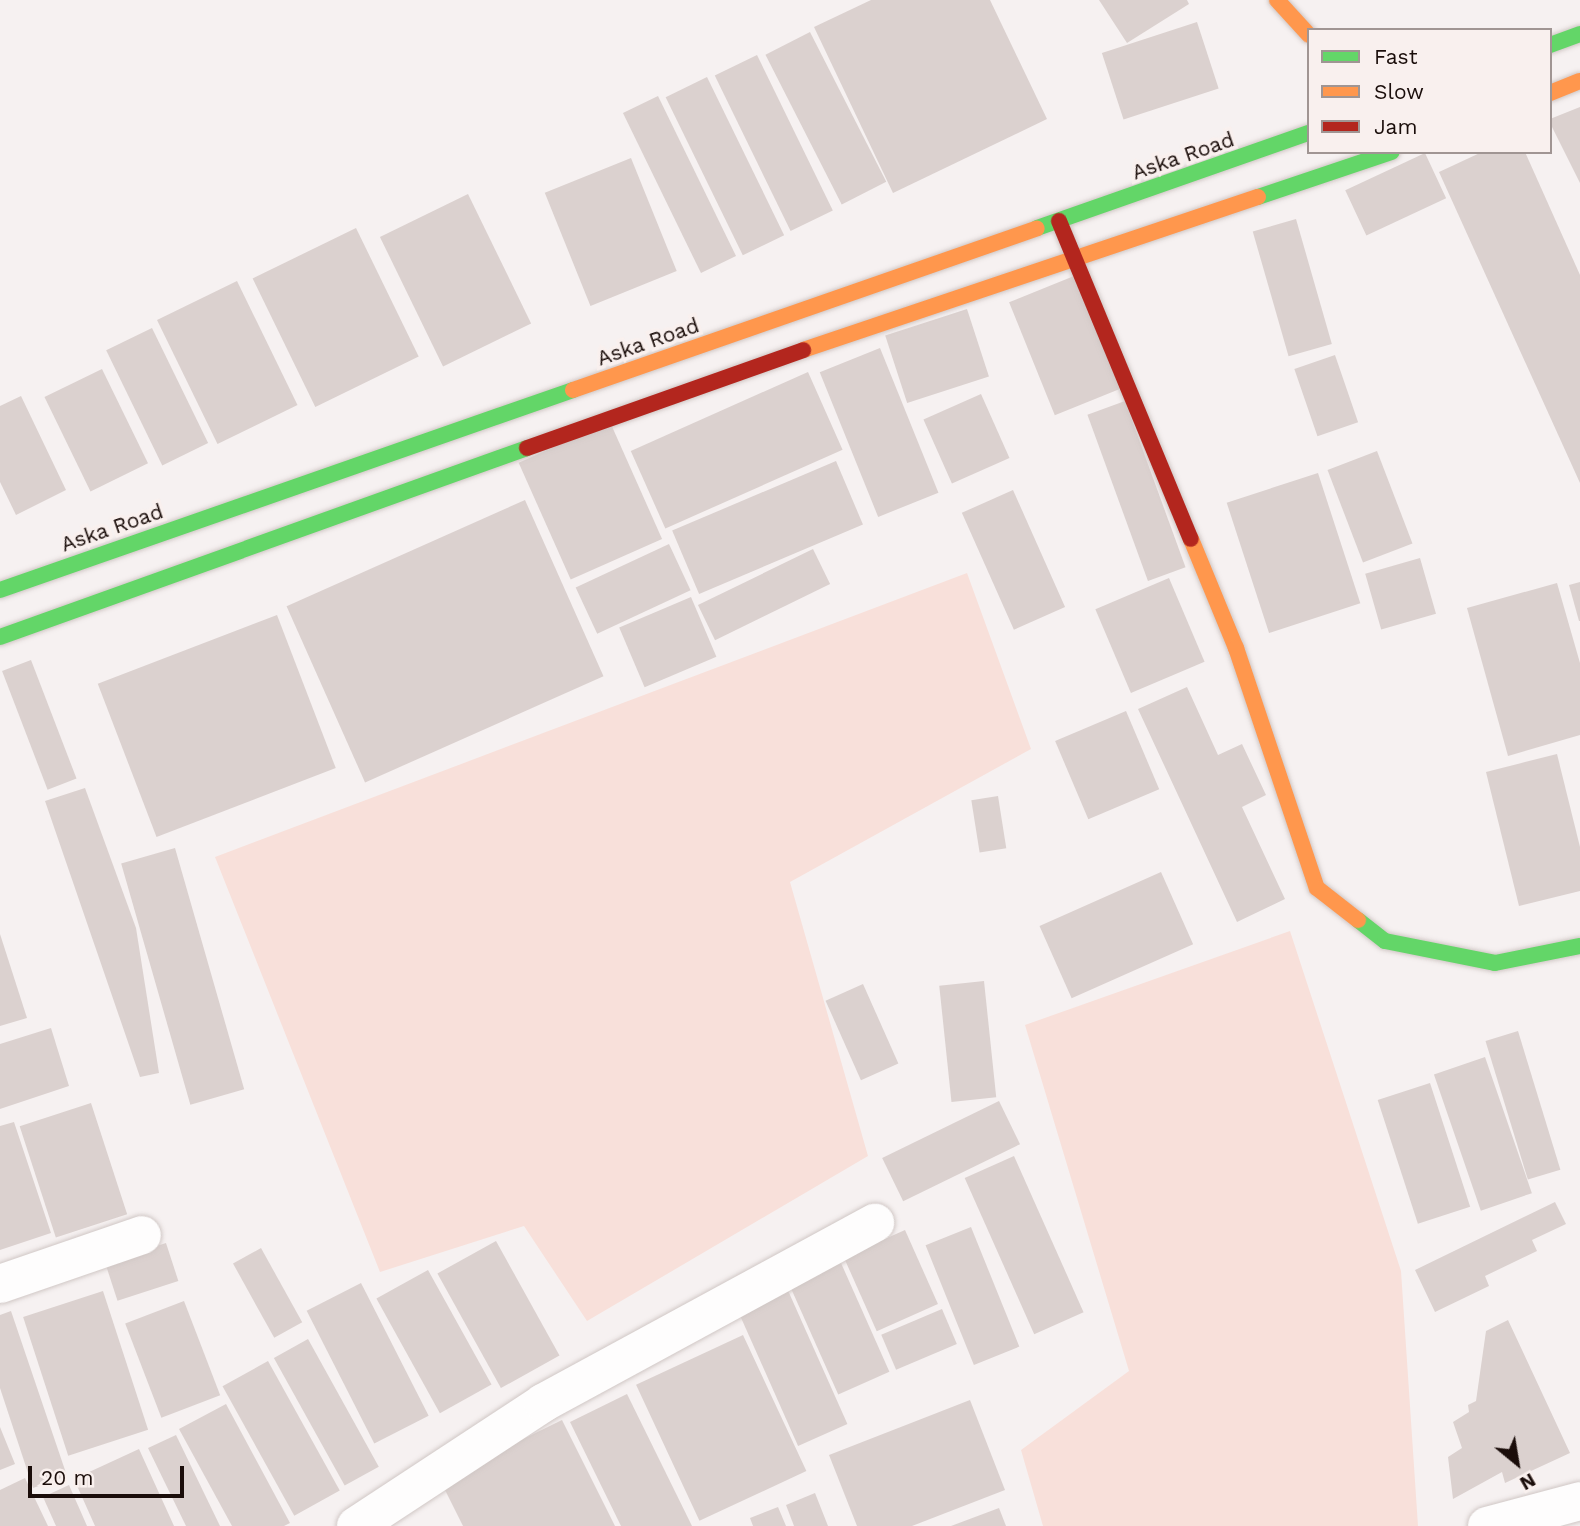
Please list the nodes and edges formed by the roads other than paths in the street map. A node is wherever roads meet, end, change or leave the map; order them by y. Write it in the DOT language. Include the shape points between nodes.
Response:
graph roads {
  1 [pos="1277,0"];
  2 [pos="1307,33"];
  3 [pos="1580,34"];
  4 [pos="1552,44"];
  5 [pos="1580,81"];
  6 [pos="1552,92"];
  7 [pos="1307,134"];
  8 [pos="1386,154"];
  9 [pos="1059,221"];
  10 [pos="1078,260"];
  11 [pos="0,590"];
  12 [pos="0,638"];
  13 [pos="1580,946"];
  14 [pos="875,1223"];
  15 [pos="142,1235"];
  16 [pos="0,1284"];
  17 [pos="1580,1501"];
  18 [pos="356,1526"];
  19 [pos="1487,1526"];
  1 -- 2 [label="main road"];
  3 -- 4 [label="main road"];
  5 -- 6 [label="main road"];
  7 -- 9 [label="main road, Aska Road"];
  8 -- 10 [label="main road"];
  9 -- 10 [label="main road"];
  9 -- 11 [label="main road, Aska Road"];
  10 -- 12 [label="main road" via="762,364"];
  10 -- 13 [label="main road" via="1236,648 1317,888 1385,941 1495,963"];
  14 -- 18 [label="street" via="543,1403"];
  15 -- 16 [label="street"];
  17 -- 19 [label="street"];
}
